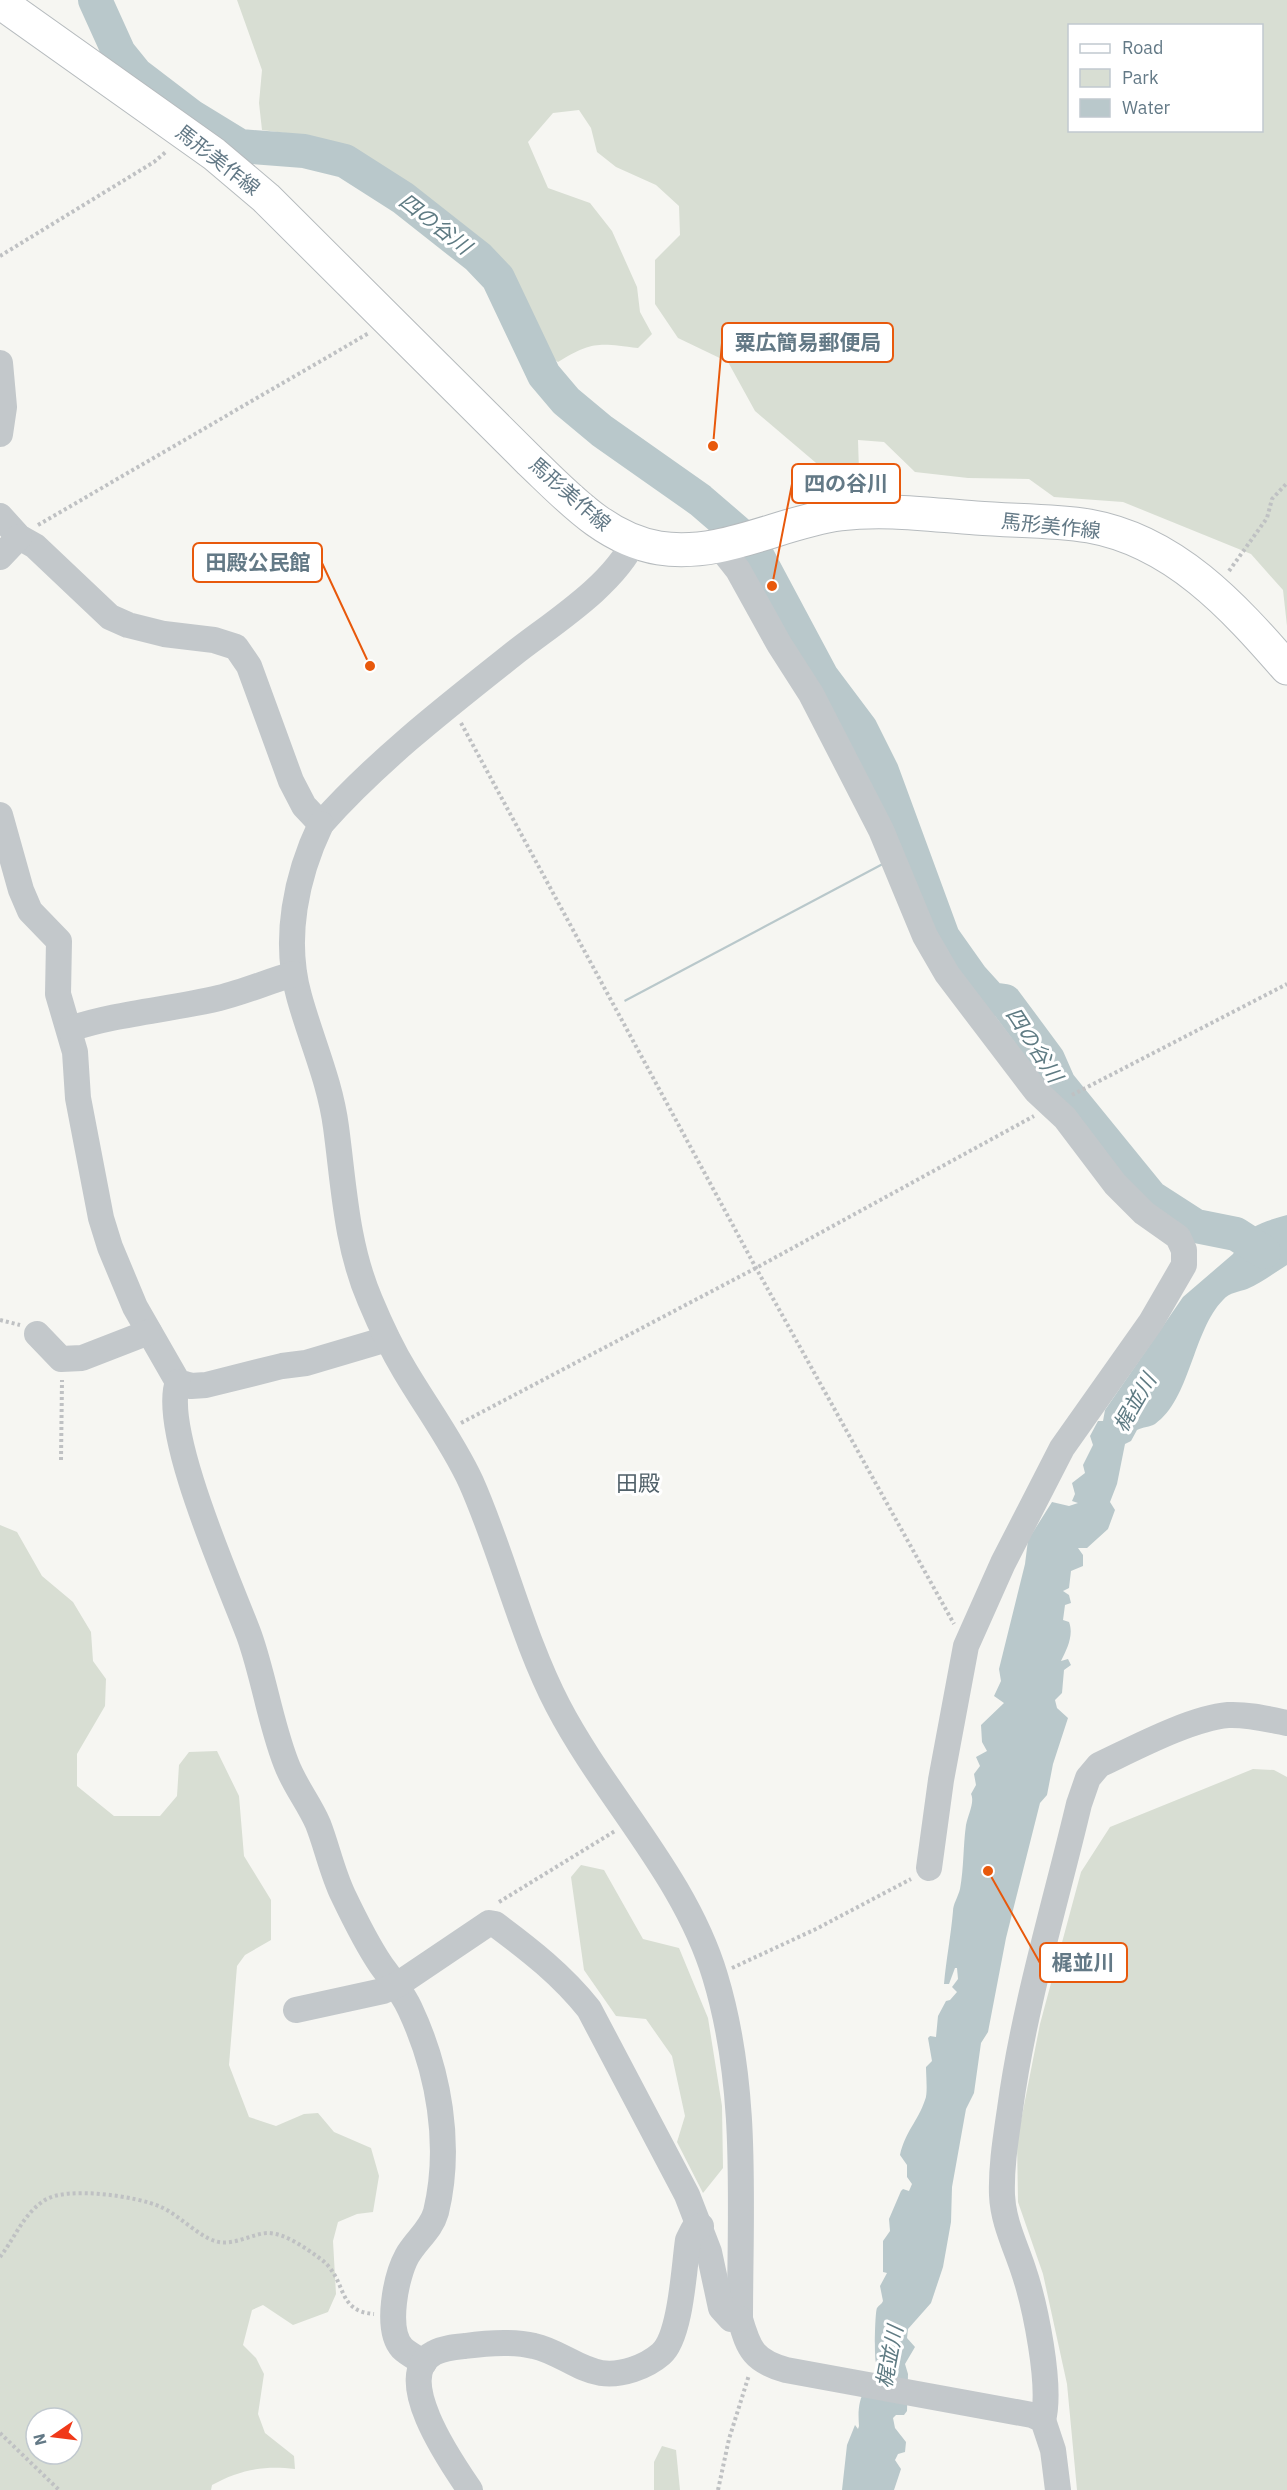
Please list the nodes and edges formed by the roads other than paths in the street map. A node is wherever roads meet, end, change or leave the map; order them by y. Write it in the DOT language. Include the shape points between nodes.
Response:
graph roads {
  1 [pos="0,2"];
  2 [pos="0,363"];
  3 [pos="0,434"];
  4 [pos="0,516"];
  5 [pos="19,537"];
  6 [pos="634,541"];
  7 [pos="723,545"];
  8 [pos="0,557"];
  9 [pos="1287,668"];
  10 [pos="0,815"];
  11 [pos="321,824"];
  12 [pos="294,974"];
  13 [pos="70,1029"];
  14 [pos="149,1332"];
  15 [pos="37,1334"];
  16 [pos="387,1339"];
  17 [pos="178,1382"];
  18 [pos="1287,1723"];
  19 [pos="929,1868"];
  20 [pos="397,1985"];
  21 [pos="296,2010"];
  22 [pos="700,2226"];
  23 [pos="740,2319"];
  24 [pos="424,2362"];
  25 [pos="1043,2420"];
  26 [pos="470,2490"];
  27 [pos="1058,2490"];
  1 -- 6 [label="main road, 馬形美作線" via="184,132 266,198 573,502 608,530"];
  2 -- 3 [label="street" via="4,407"];
  4 -- 5 [label="street"];
  5 -- 8 [label="street"];
  5 -- 11 [label="street" via="34,546 110,617 164,634 236,647 249,666 291,781 304,806"];
  6 -- 7 [label="main road, 馬形美作線" via="661,548"];
  6 -- 11 [label="street" via="626,558 594,590 447,706 352,789"];
  7 -- 9 [label="main road, 馬形美作線" via="841,514 886,512 1088,526 1128,536 1167,555 1214,590"];
  7 -- 19 [label="street" via="817,705 881,830 926,936 947,974 1036,1091 1065,1118 1115,1184 1144,1213 1178,1237 1184,1250 1184,1265 1151,1322 1062,1448 966,1646 940,1780"];
  10 -- 13 [label="street" via="30,911 59,941 58,994"];
  11 -- 12 [label="street" via="305,858 297,893 292,945"];
  12 -- 13 [label="street" via="222,998 120,1015"];
  12 -- 16 [label="street" via="334,1115 341,1190 352,1244 367,1294"];
  13 -- 14 [label="street" via="78,1098 101,1218 135,1307"];
  14 -- 15 [label="street" via="82,1358 61,1359"];
  14 -- 17 [label="street"];
  16 -- 17 [label="street" via="306,1363 206,1385"];
  16 -- 23 [label="street" via="469,1478 556,1702 578,1743 680,1895 714,1973 732,2043 741,2114"];
  17 -- 20 [label="street" via="174,1401 186,1462 250,1637 285,1763 316,1820 341,1891 358,1925"];
  18 -- 25 [label="street" via="1228,1715 1208,1719 1099,1765 1088,1778 1078,1804 1015,2073 1002,2166 1002,2197 1010,2234 1033,2303 1043,2368"];
  20 -- 21 [label="street"];
  20 -- 22 [label="street" via="489,1923 534,1952 589,2009"];
  20 -- 24 [label="street" via="419,2031 439,2103 444,2138 436,2211 407,2257 393,2313 403,2350"];
  22 -- 23 [label="street" via="721,2308 731,2319"];
  22 -- 24 [label="street" via="688,2240 669,2344 647,2364 602,2373 533,2345 509,2344 453,2347"];
  23 -- 25 [label="street" via="756,2358 766,2365"];
  24 -- 26 [label="street" via="419,2375 424,2408 434,2432"];
  25 -- 27 [label="street" via="1053,2450"];
}
